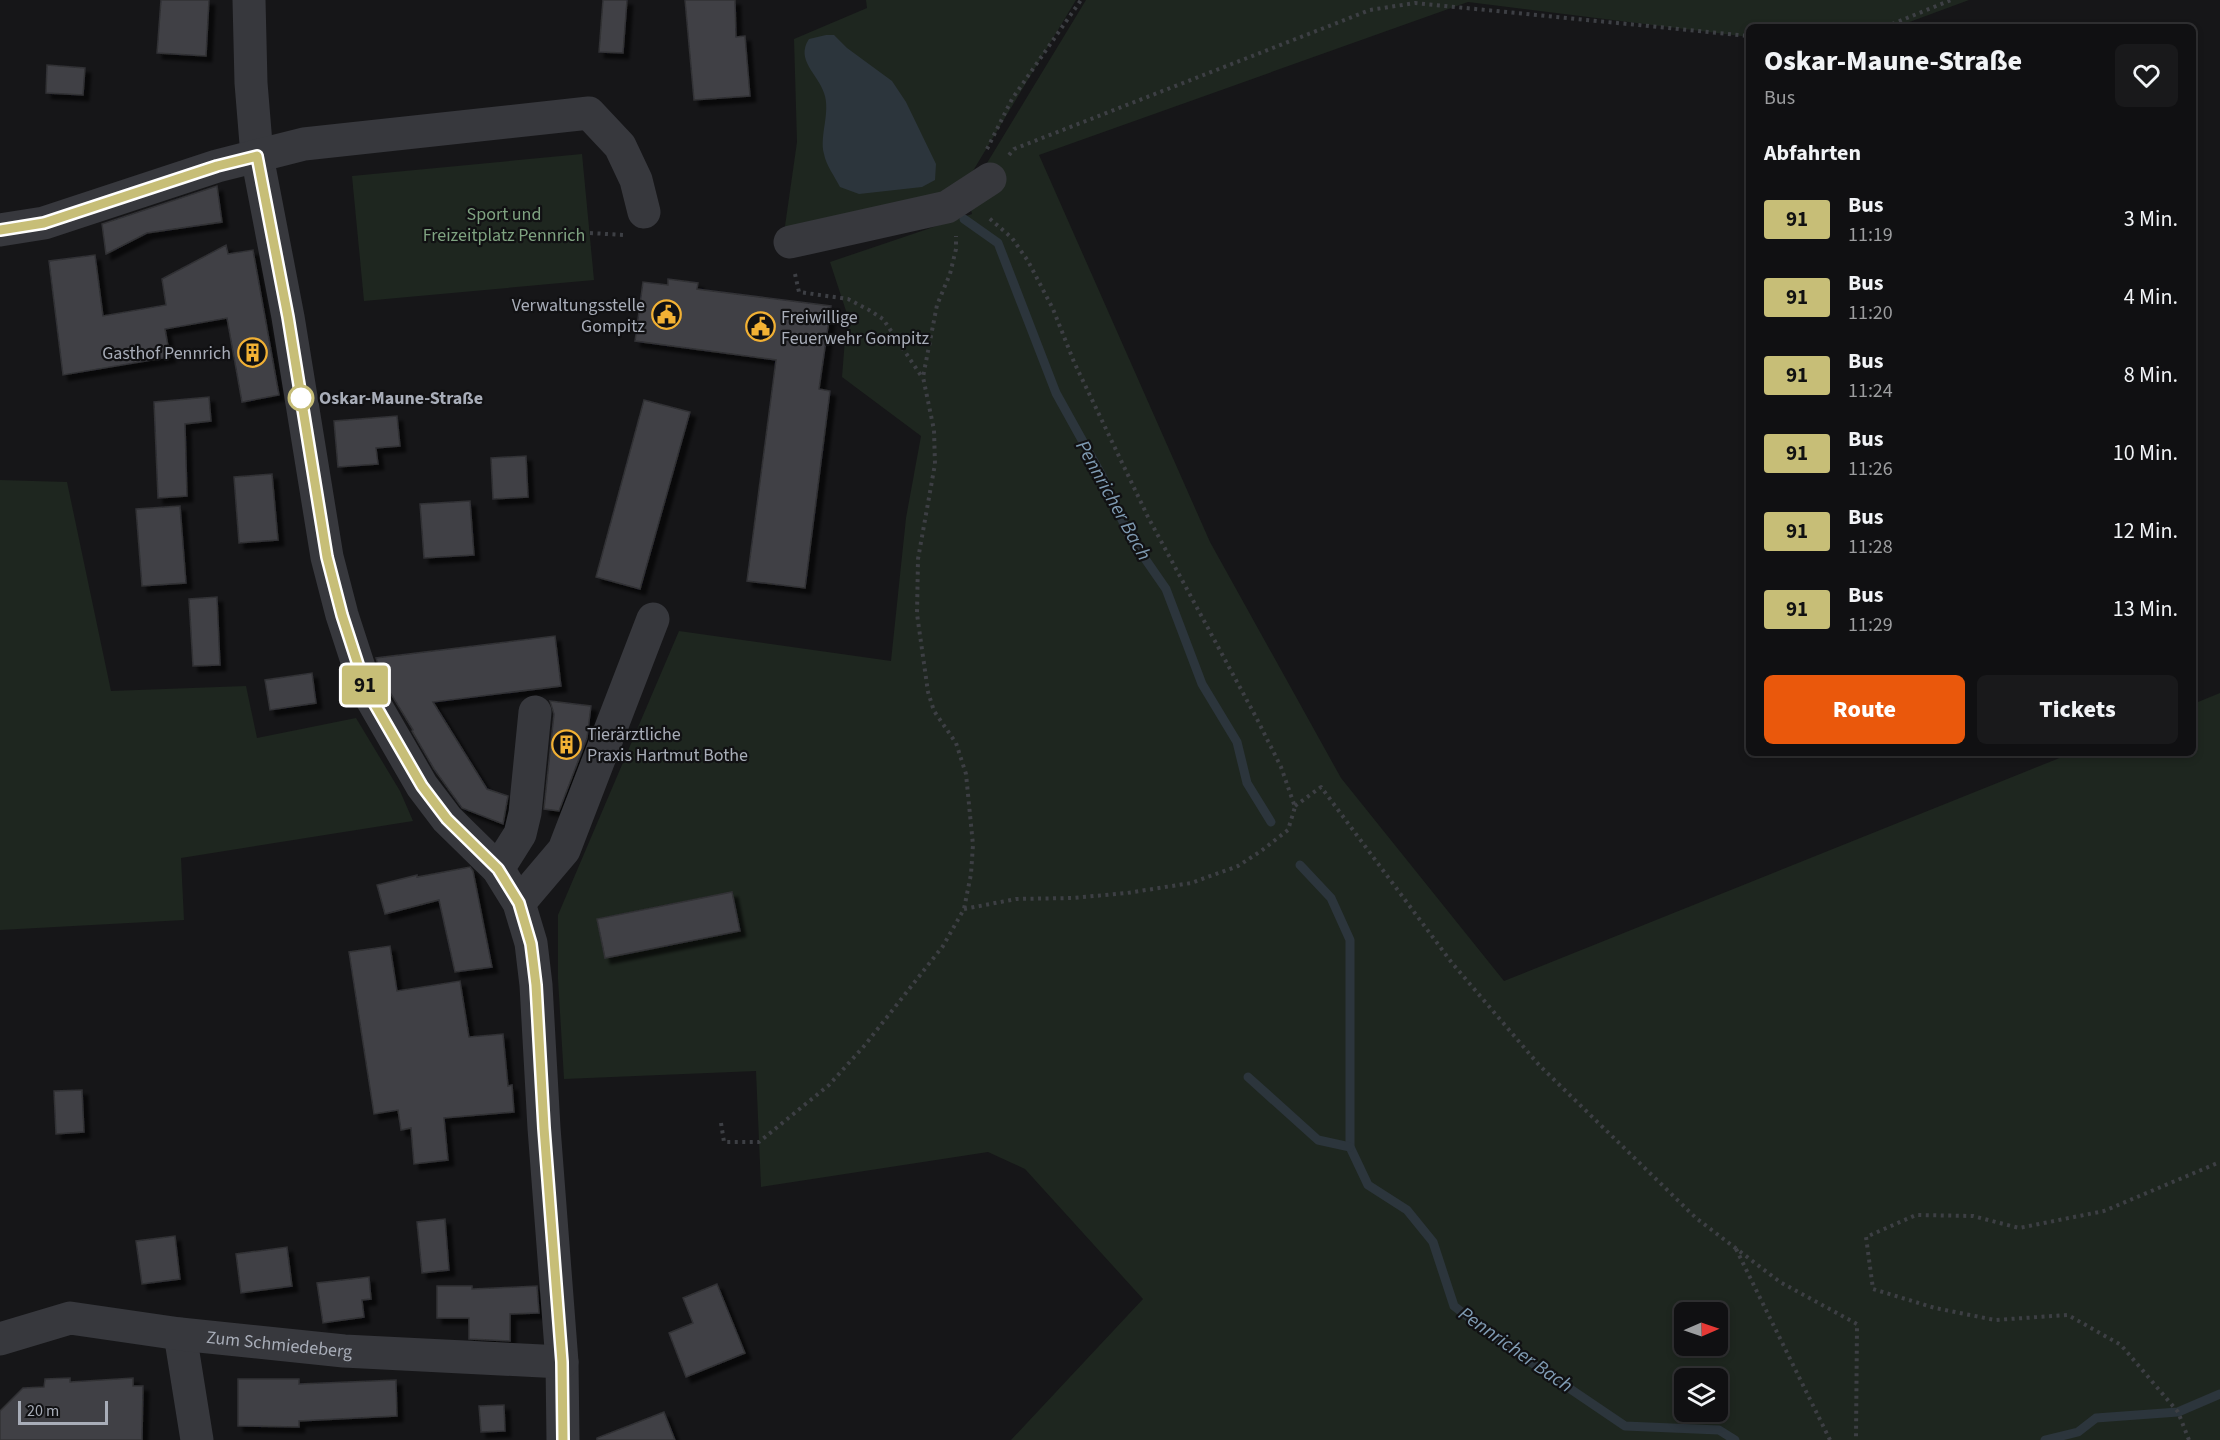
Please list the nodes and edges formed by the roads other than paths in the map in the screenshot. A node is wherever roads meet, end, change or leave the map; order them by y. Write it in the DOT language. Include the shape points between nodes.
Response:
graph roads {
  1 [pos="249,0"];
  2 [pos="257,156"];
  3 [pos="968,193"];
  4 [pos="644,212"];
  5 [pos="0,230"];
  6 [pos="790,242"];
  7 [pos="653,619"];
  8 [pos="535,712"];
  9 [pos="498,869"];
  10 [pos="519,903"];
  11 [pos="180,1334"];
  12 [pos="0,1340"];
  13 [pos="562,1362"];
  14 [pos="197,1440"];
  15 [pos="563,1440"];
  1 -- 2 [label="street"];
  2 -- 4 [label="street" via="304,144 589,113 620,146 636,180"];
  2 -- 5 [label="street" via="44,223"];
  2 -- 9 [label="street" via="327,557 366,689 422,786 447,819"];
  3 -- 6 [label="street"];
  7 -- 10 [label="street" via="564,850"];
  8 -- 9 [label="street" via="525,813 520,834"];
  9 -- 10 [label="street"];
  10 -- 13 [label="street" via="531,944 536,985"];
  11 -- 12 [label="street, Zum Schmiedeberg" via="70,1318"];
  11 -- 13 [label="street, Zum Schmiedeberg" via="344,1351"];
  11 -- 14 [label="street"];
  13 -- 15 [label="street"];
}
